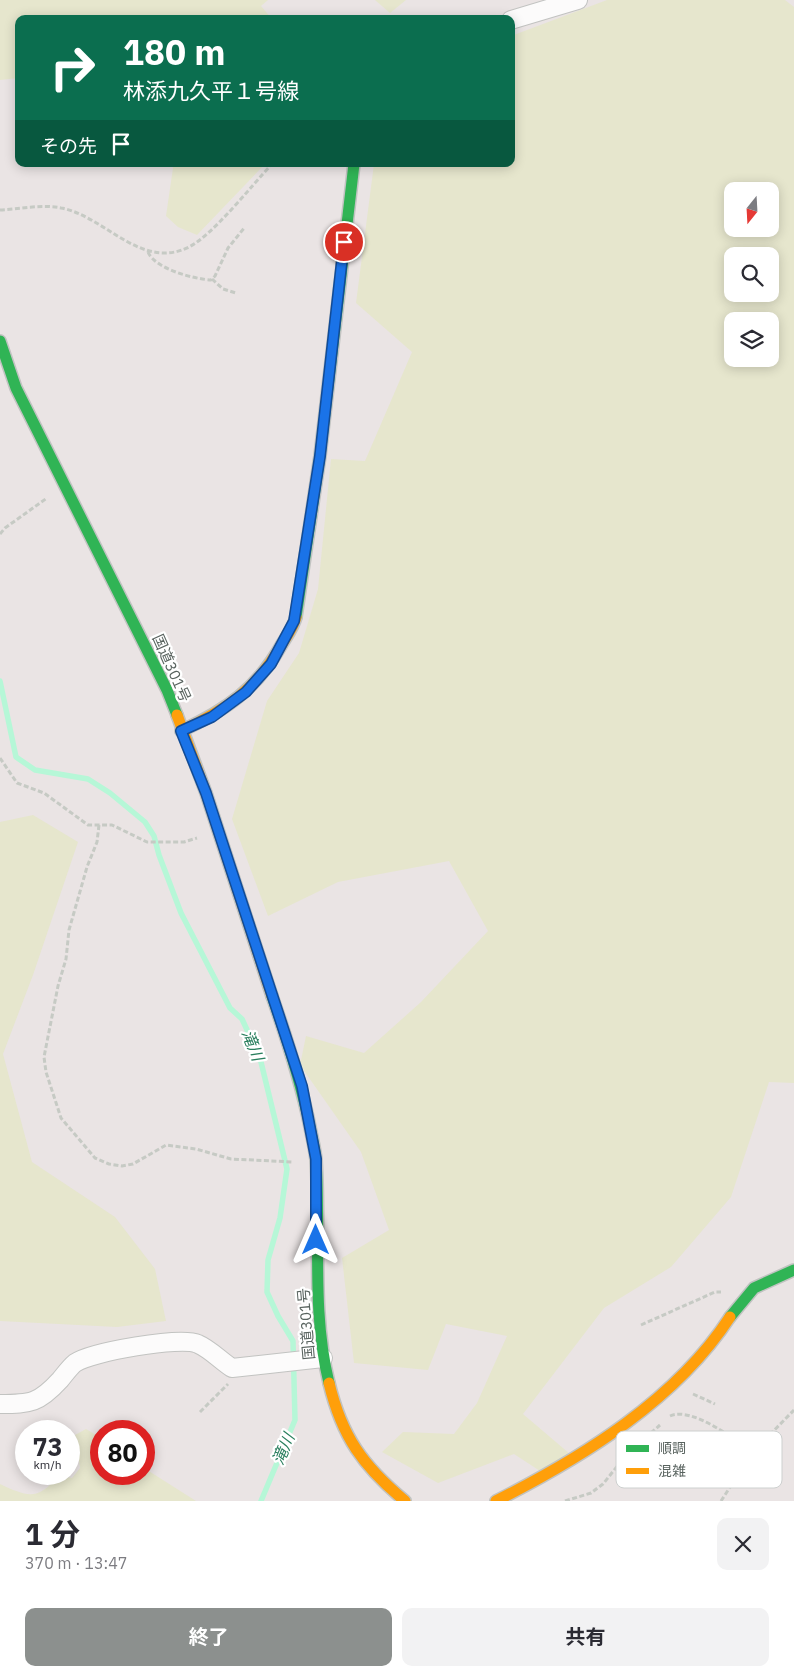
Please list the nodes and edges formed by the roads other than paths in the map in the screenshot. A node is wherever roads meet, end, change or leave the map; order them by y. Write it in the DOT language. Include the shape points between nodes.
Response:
graph roads {
  1 [pos="578,0"];
  2 [pos="515,19"];
  3 [pos="354,167"];
  4 [pos="0,341"];
  5 [pos="6,376"];
  6 [pos="181,731"];
  7 [pos="794,1270"];
  8 [pos="323,1358"];
  9 [pos="0,1404"];
  10 [pos="405,1501"];
  11 [pos="496,1501"];
  1 -- 2 [label="street"];
  3 -- 6 [label="main road" via="320,456 294,621 271,664 246,692 212,717"];
  4 -- 5 [label="main road, 国道301号"];
  5 -- 6 [label="main road, 国道301号" via="16,388 137,627 167,690"];
  6 -- 8 [label="main road, 国道301号" via="302,1086 316,1159 316,1240"];
  7 -- 11 [label="main road" via="750,1292 700,1359 658,1396 576,1456"];
  8 -- 9 [label="street" via="232,1368 198,1344 182,1340 89,1356 75,1363 39,1400 26,1404"];
  8 -- 10 [label="main road, 国道301号" via="343,1429 382,1481"];
}
